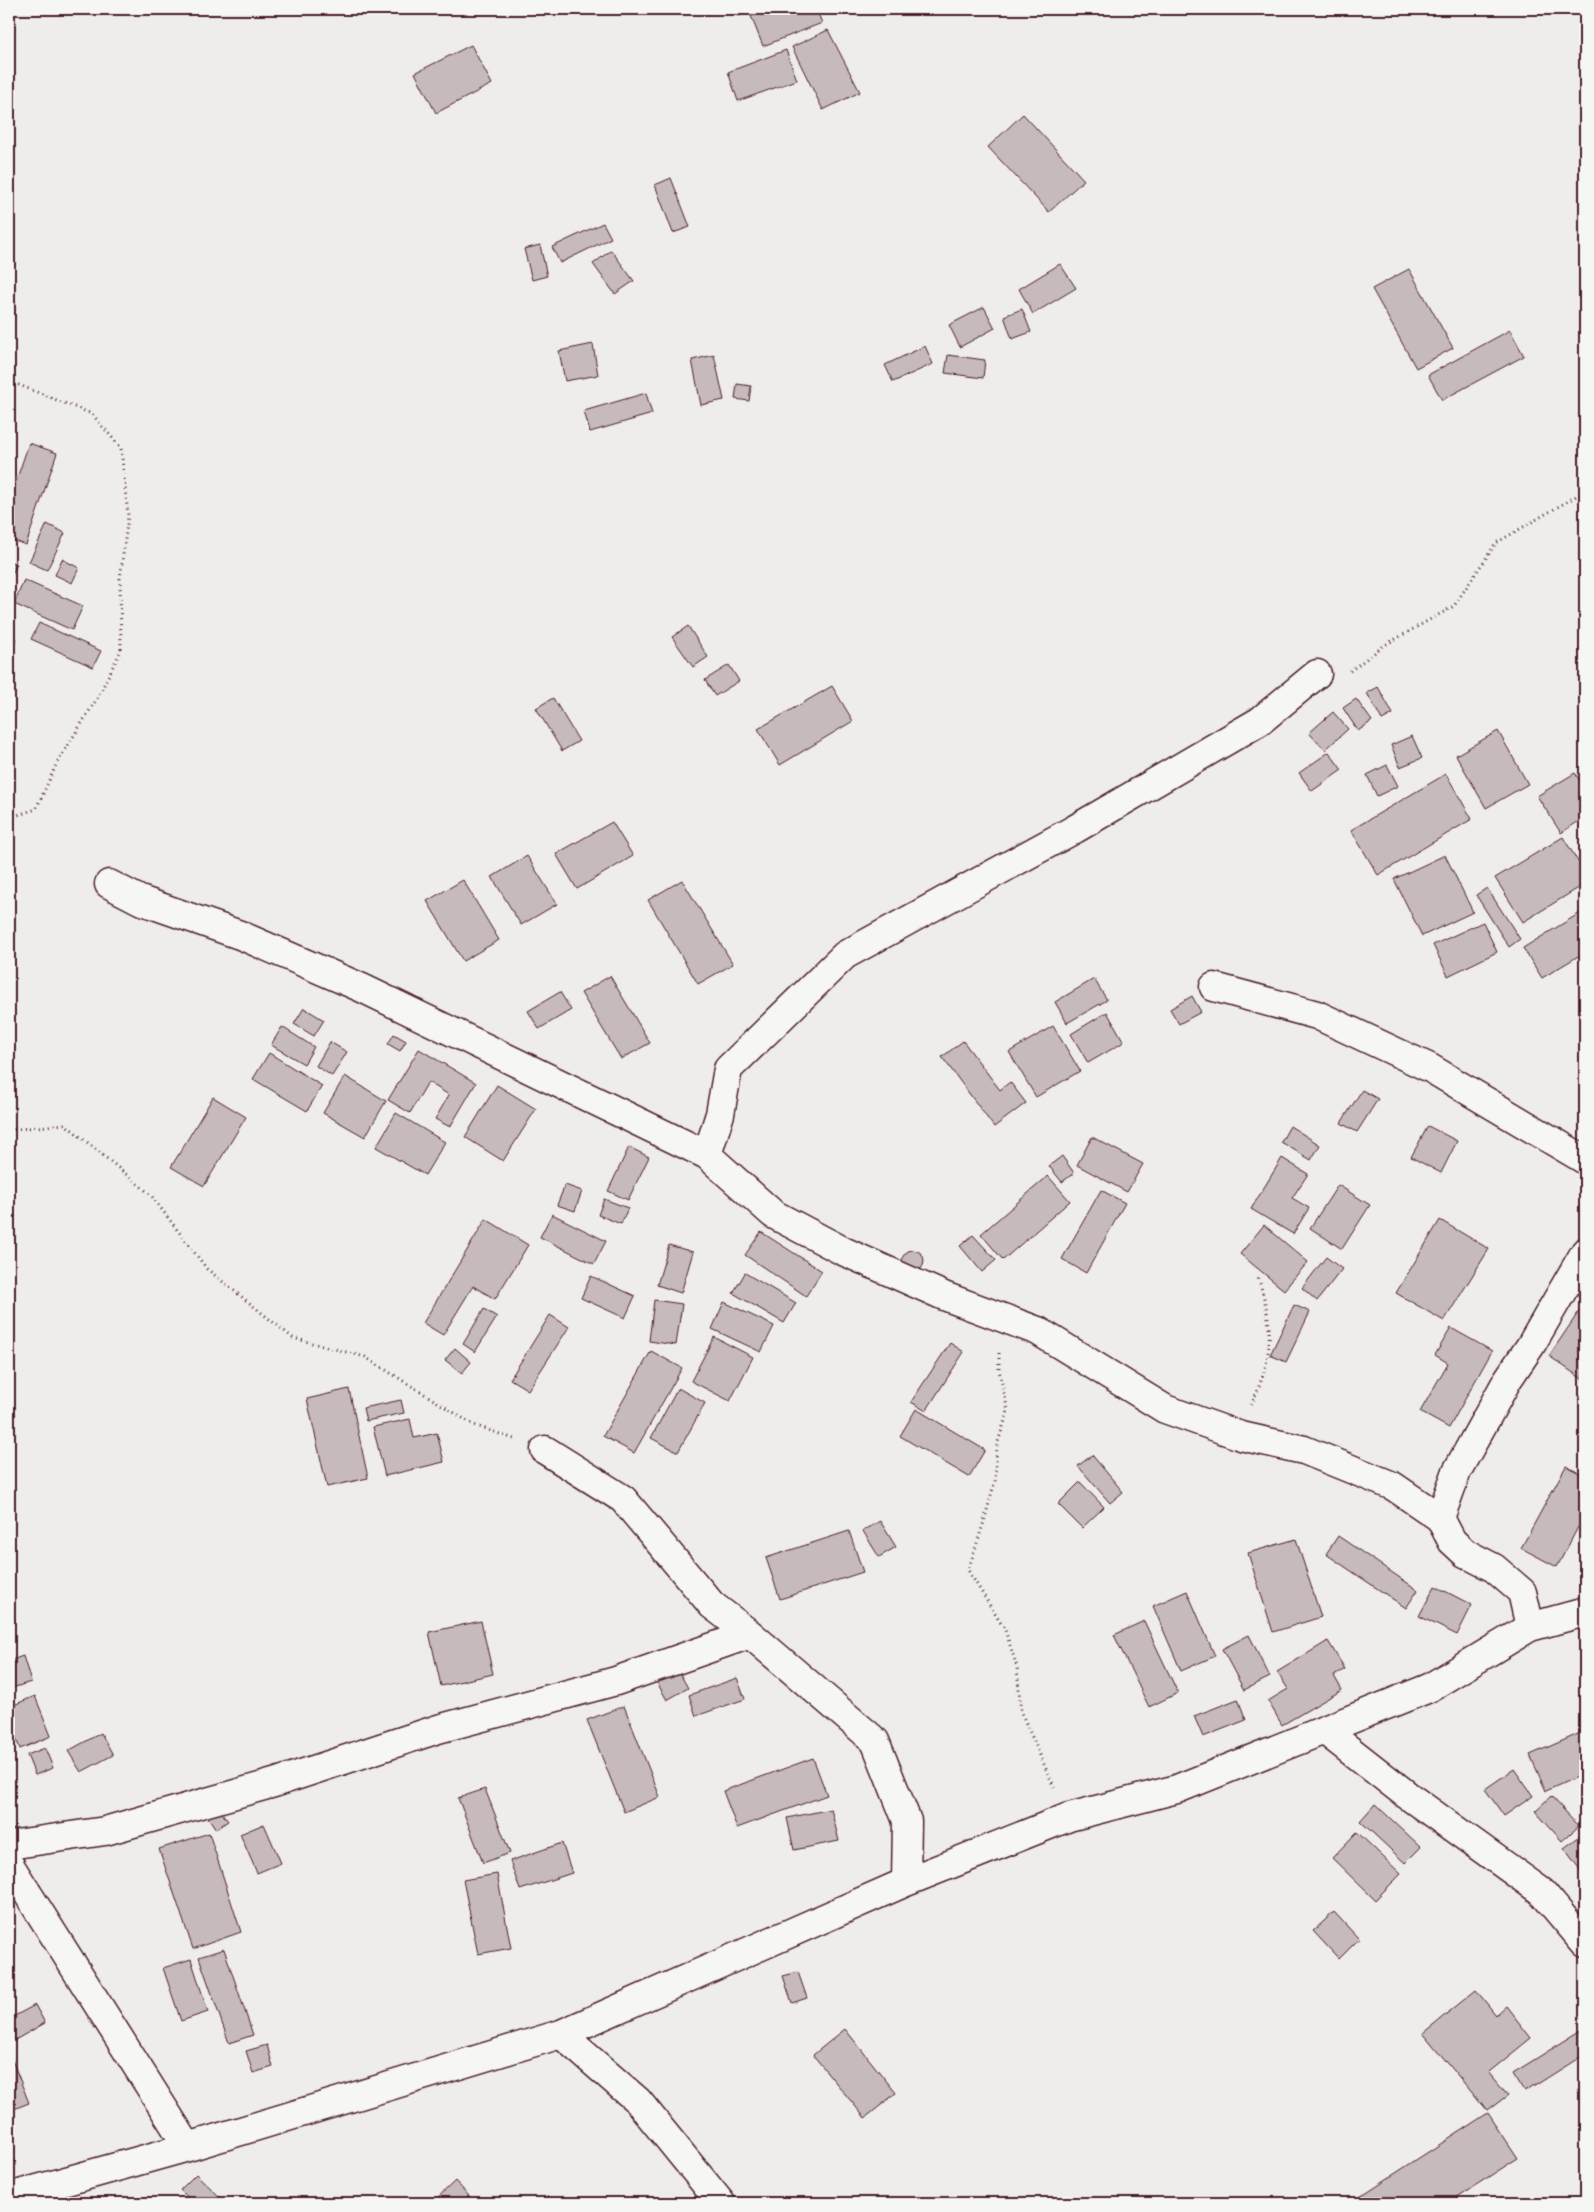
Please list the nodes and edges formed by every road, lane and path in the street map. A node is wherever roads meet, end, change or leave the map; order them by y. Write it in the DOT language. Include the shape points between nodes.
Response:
graph roads {
  1 [pos="9,382"];
  2 [pos="1585,491"];
  3 [pos="1349,672"];
  4 [pos="1317,674"];
  5 [pos="9,818"];
  6 [pos="109,884"];
  7 [pos="1214,987"];
  8 [pos="9,1130"];
  9 [pos="707,1155"];
  10 [pos="1585,1160"];
  11 [pos="1585,1252"];
  12 [pos="1258,1276"];
  13 [pos="1000,1317"];
  14 [pos="1241,1436"];
  15 [pos="545,1450"];
  16 [pos="1440,1518"];
  17 [pos="1585,1612"];
  18 [pos="1530,1627"];
  19 [pos="750,1634"];
  20 [pos="1324,1730"];
  21 [pos="1069,1817"];
  22 [pos="9,1845"];
  23 [pos="9,1864"];
  24 [pos="906,1882"];
  25 [pos="1585,1943"];
  26 [pos="560,2034"];
  27 [pos="188,2146"];
  28 [pos="9,2197"];
  29 [pos="721,2203"];
  1 -- 5 [label="path" via="92,414 121,448 128,516 120,579 121,650 98,697 57,763 36,809"];
  2 -- 3 [label="path" via="1496,543 1454,606 1385,646"];
  4 -- 9 [label="street" via="1260,721 1075,829 845,956 728,1069 720,1114"];
  6 -- 9 [label="street" via="140,900 240,935 362,988"];
  7 -- 10 [label="street" via="1317,1015 1430,1068"];
  8 -- 15 [label="path" via="65,1124 150,1194 207,1269 293,1338 365,1357 474,1424"];
  9 -- 13 [label="street" via="773,1214 843,1251"];
  11 -- 16 [label="street" via="1457,1471"];
  12 -- 14 [label="path" via="1268,1309 1270,1352 1258,1391 1242,1424"];
  13 -- 14 [label="street" via="1038,1331 1165,1409"];
  13 -- 21 [label="path" via="998,1370 1008,1411 997,1445 995,1481 968,1570 1005,1630 1017,1667 1020,1712"];
  14 -- 16 [label="street" via="1304,1450 1352,1469 1393,1486"];
  15 -- 19 [label="street" via="623,1499 712,1605"];
  16 -- 18 [label="street" via="1452,1541 1465,1553 1494,1568 1522,1592"];
  17 -- 18 [label="street"];
  18 -- 20 [label="street" via="1429,1688"];
  19 -- 22 [label="street" via="616,1681 438,1729 265,1785 105,1831"];
  19 -- 24 [label="street" via="875,1741 907,1821"];
  20 -- 21 [label="street" via="1177,1789"];
  20 -- 25 [label="street" via="1407,1795 1542,1892"];
  21 -- 24 [label="street"];
  23 -- 27 [label="street"];
  24 -- 26 [label="street"];
  26 -- 27 [label="street"];
  26 -- 29 [label="street" via="638,2101"];
  27 -- 28 [label="street"];
}
